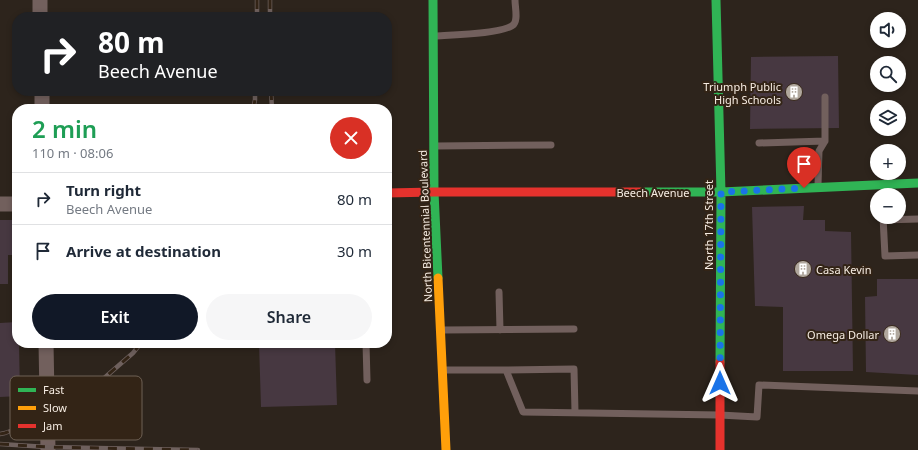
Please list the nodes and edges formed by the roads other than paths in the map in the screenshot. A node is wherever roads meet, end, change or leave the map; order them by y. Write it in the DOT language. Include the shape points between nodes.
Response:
graph roads {
  1 [pos="40,0"];
  2 [pos="433,0"];
  3 [pos="515,0"];
  4 [pos="716,0"];
  5 [pos="40,12"];
  6 [pos="433,36"];
  7 [pos="825,97"];
  8 [pos="825,141"];
  9 [pos="759,143"];
  10 [pos="552,145"];
  11 [pos="434,146"];
  12 [pos="918,183"];
  13 [pos="818,187"];
  14 [pos="434,192"];
  15 [pos="721,192"];
  16 [pos="392,194"];
  17 [pos="0,204"];
  18 [pos="12,204"];
  19 [pos="906,219"];
  20 [pos="918,219"];
  21 [pos="883,224"];
  22 [pos="918,255"];
  23 [pos="499,292"];
  24 [pos="574,329"];
  25 [pos="441,330"];
  26 [pos="500,330"];
  27 [pos="46,348"];
  28 [pos="366,348"];
  29 [pos="443,370"];
  30 [pos="506,370"];
  31 [pos="47,376"];
  32 [pos="367,380"];
  33 [pos="918,391"];
  34 [pos="575,412"];
  35 [pos="720,415"];
  36 [pos="48,440"];
  37 [pos="48,450"];
  38 [pos="446,450"];
  39 [pos="720,450"];
  1 -- 5 [label="street"];
  2 -- 6 [label="street, North Bicentennial Boulevard"];
  3 -- 6 [label="lane" via="515,22 511,27 491,32"];
  4 -- 15 [label="street, North 17th Street"];
  6 -- 11 [label="street, North Bicentennial Boulevard"];
  7 -- 8 [label="lane"];
  8 -- 9 [label="lane"];
  8 -- 13 [label="lane" via="819,151"];
  10 -- 11 [label="lane"];
  11 -- 14 [label="street, North Bicentennial Boulevard"];
  12 -- 13 [label="street, Beech Avenue" via="881,187"];
  13 -- 15 [label="street, Beech Avenue"];
  14 -- 15 [label="street, Beech Avenue"];
  14 -- 16 [label="street, Beech Avenue"];
  14 -- 25 [label="street, North Bicentennial Boulevard"];
  15 -- 35 [label="street, North 17th Street"];
  17 -- 18 [label="street"];
  19 -- 20 [label="lane"];
  21 -- 22 [label="lane" via="885,256"];
  23 -- 26 [label="lane"];
  24 -- 26 [label="lane"];
  25 -- 26 [label="lane"];
  25 -- 29 [label="street, North Bicentennial Boulevard"];
  27 -- 31 [label="street"];
  28 -- 32 [label="lane"];
  29 -- 30 [label="lane"];
  29 -- 38 [label="street, North Bicentennial Boulevard"];
  30 -- 34 [label="lane" via="523,412"];
  30 -- 34 [label="lane" via="574,369"];
  33 -- 35 [label="lane" via="759,385 758,417"];
  34 -- 35 [label="lane"];
  35 -- 39 [label="street, North 17th Street"];
  36 -- 37 [label="street"];
}
